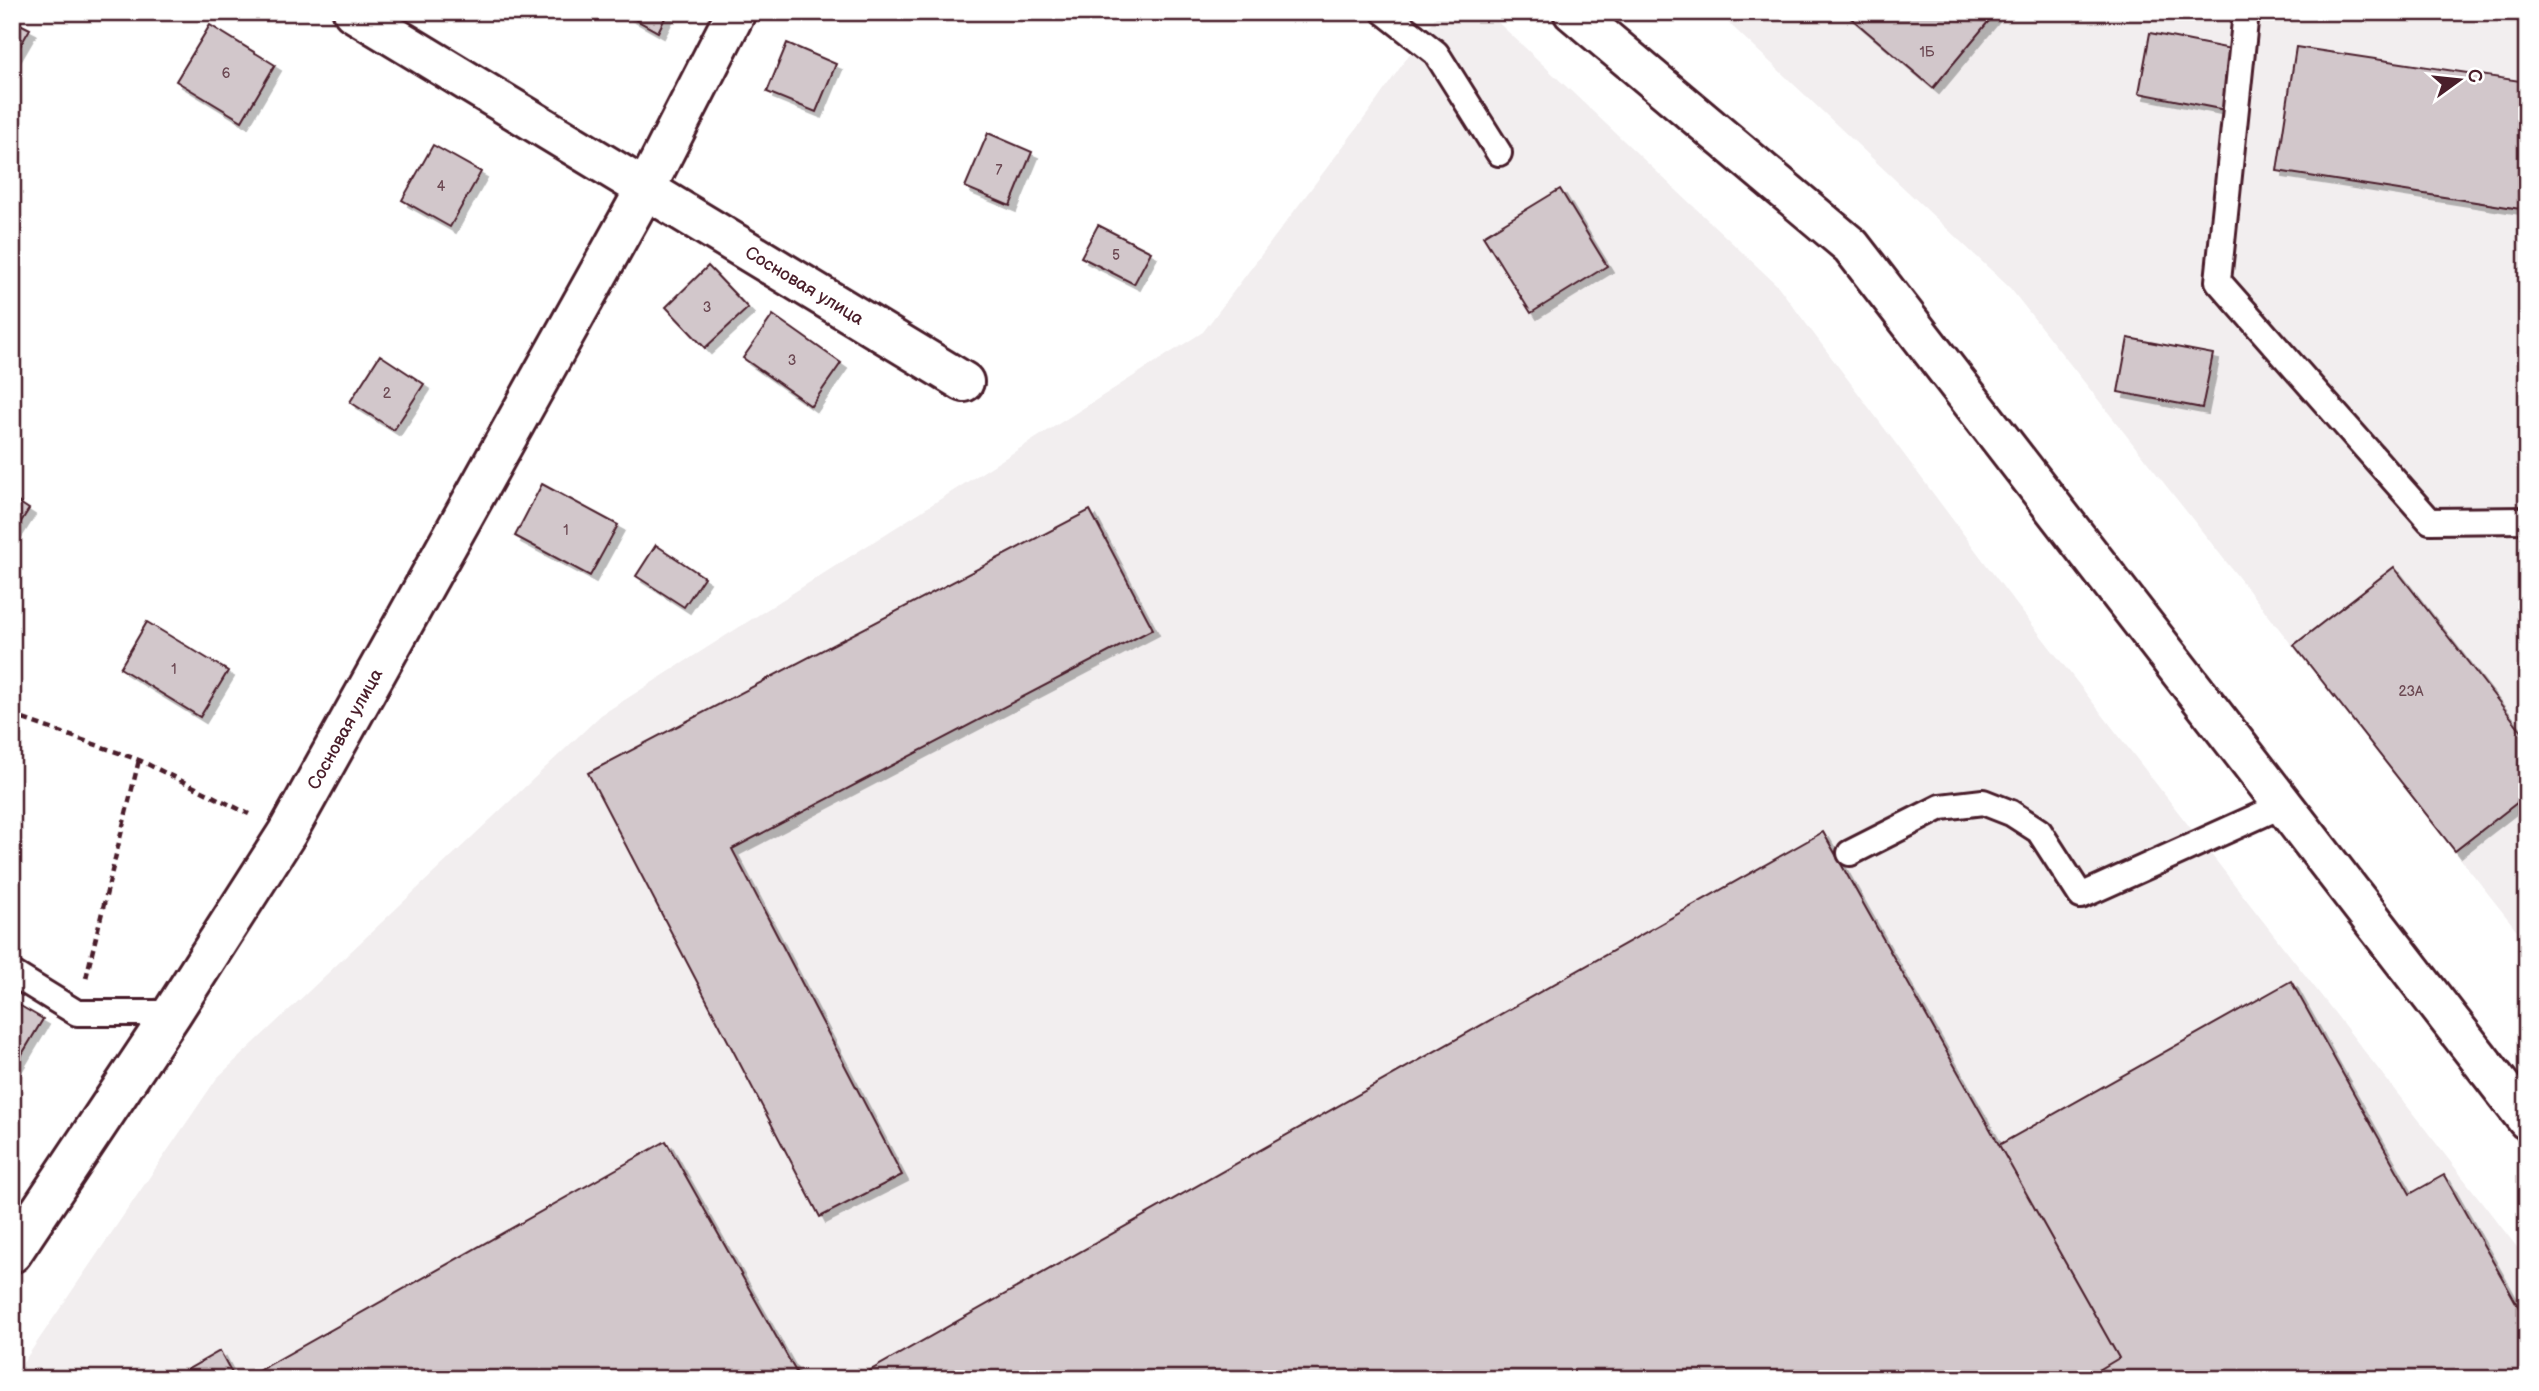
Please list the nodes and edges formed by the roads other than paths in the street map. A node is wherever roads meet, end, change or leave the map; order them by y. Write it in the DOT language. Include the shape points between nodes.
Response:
graph roads {
  1 [pos="354,12"];
  2 [pos="736,12"];
  3 [pos="1384,12"];
  4 [pos="1573,12"];
  5 [pos="2246,12"];
  6 [pos="1499,153"];
  7 [pos="646,188"];
  8 [pos="964,382"];
  9 [pos="2527,520"];
  10 [pos="2283,805"];
  11 [pos="1850,853"];
  12 [pos="12,973"];
  13 [pos="172,1013"];
  14 [pos="2527,1121"];
  15 [pos="12,1253"];
  1 -- 7 [label="street, Сосновая улица"];
  2 -- 7 [label="street, Сосновая улица"];
  3 -- 6 [label="lane" via="1436,53"];
  4 -- 10 [label="street" via="1851,246"];
  5 -- 9 [label="lane" via="2218,281 2430,521"];
  7 -- 8 [label="street, Сосновая улица"];
  7 -- 13 [label="street, Сосновая улица" via="287,834"];
  10 -- 11 [label="lane" via="2081,896 2039,831 1983,802 1941,807"];
  10 -- 14 [label="street"];
  12 -- 13 [label="lane" via="77,1013"];
  13 -- 15 [label="street, Сосновая улица"];
}
